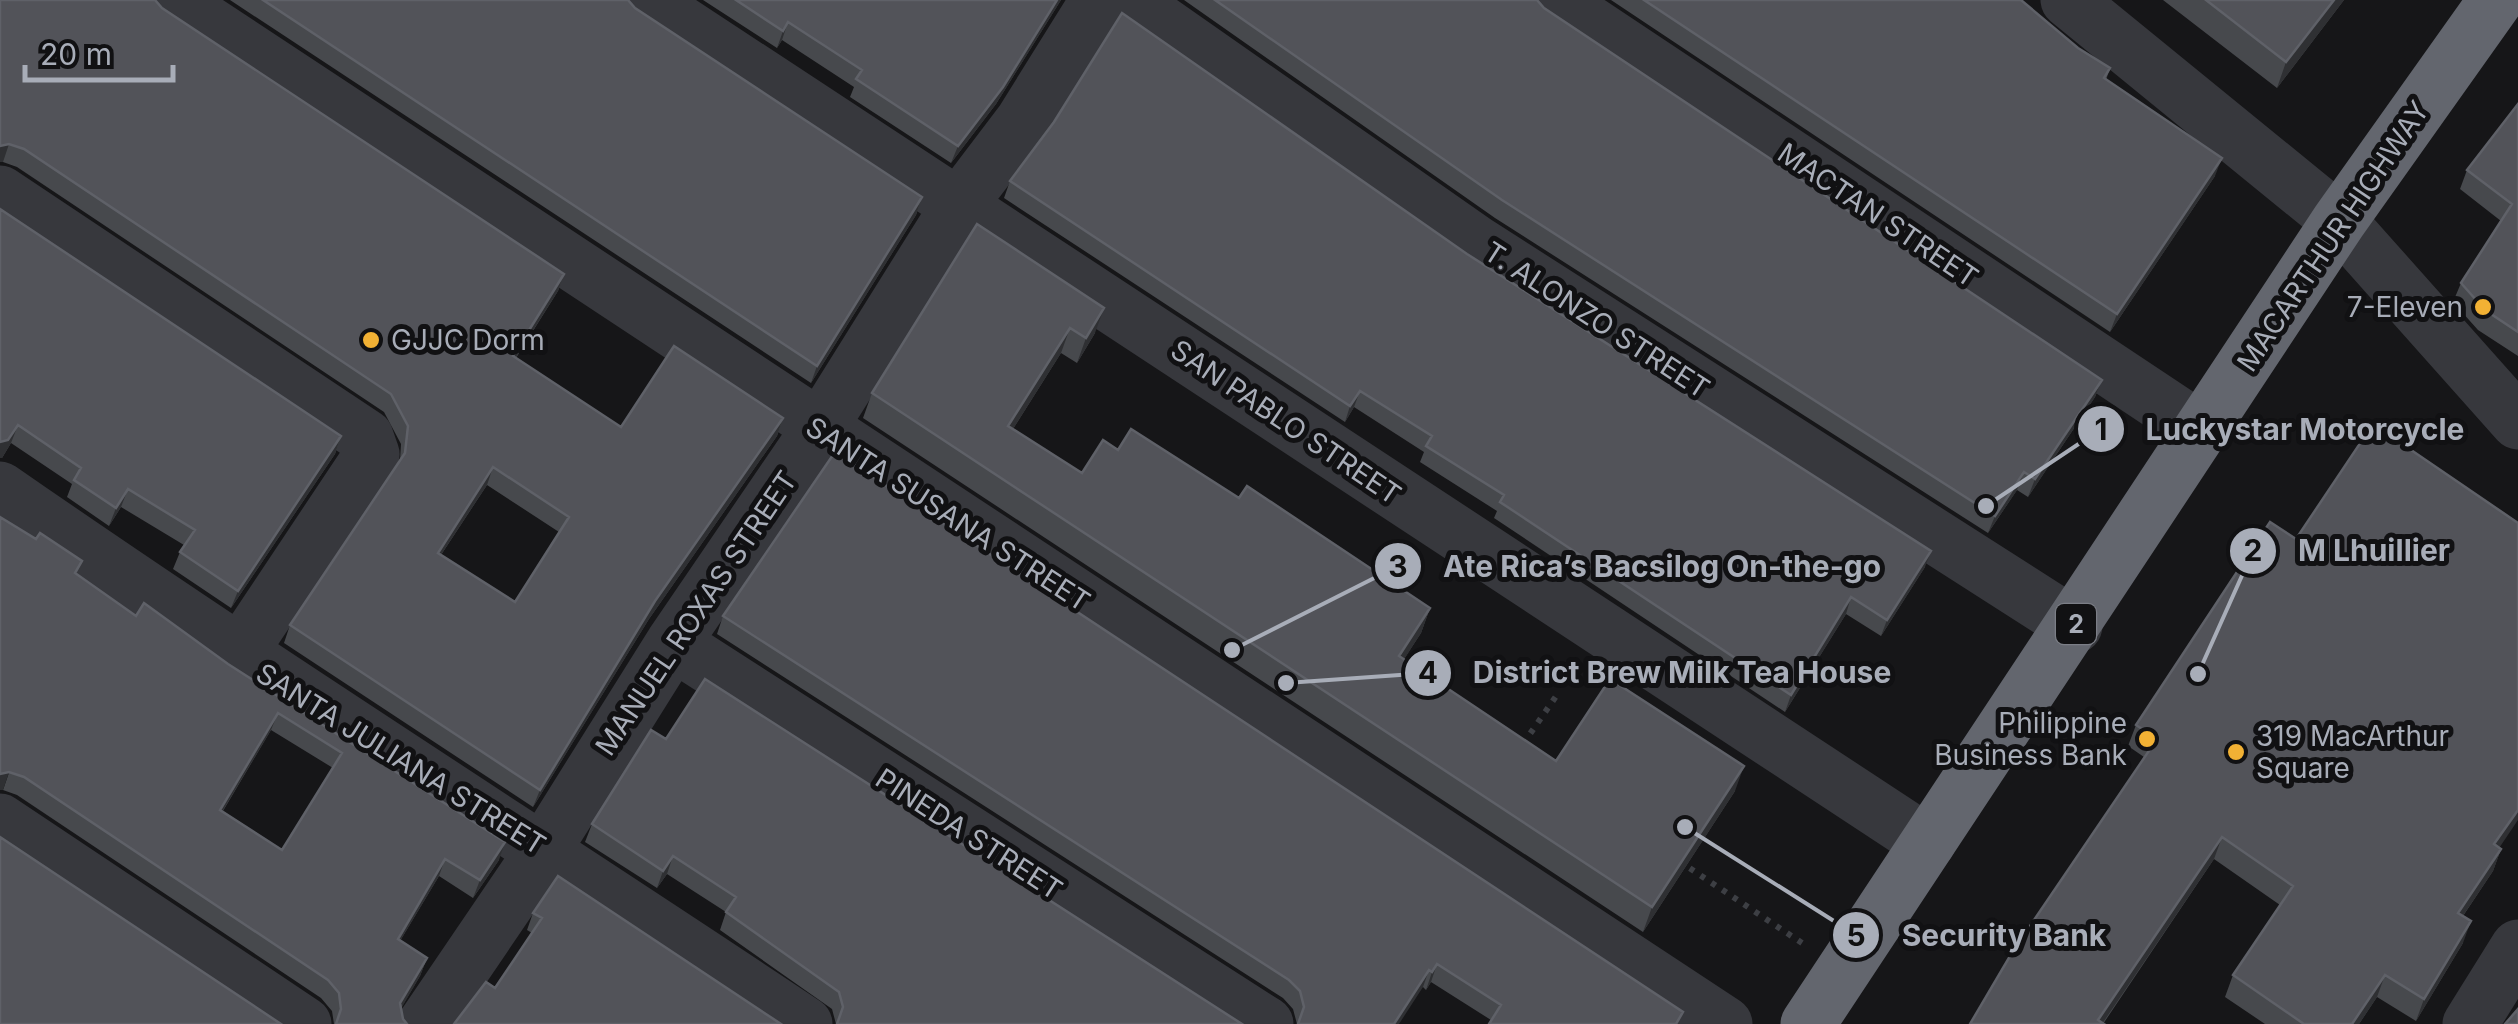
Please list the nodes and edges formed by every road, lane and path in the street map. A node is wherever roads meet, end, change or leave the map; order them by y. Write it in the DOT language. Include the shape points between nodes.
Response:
graph roads {
  1 [pos="174,0"];
  2 [pos="646,0"];
  3 [pos="1098,0"];
  4 [pos="1129,0"];
  5 [pos="1555,0"];
  6 [pos="2068,0"];
  7 [pos="2496,0"];
  8 [pos="0,192"];
  9 [pos="959,205"];
  10 [pos="2339,222"];
  11 [pos="2518,422"];
  12 [pos="819,430"];
  13 [pos="2201,430"];
  14 [pos="0,489"];
  15 [pos="2075,626"];
  16 [pos="672,643"];
  17 [pos="238,654"];
  18 [pos="1559,692"];
  19 [pos="1516,754"];
  20 [pos="0,822"];
  21 [pos="1928,843"];
  22 [pos="544,849"];
  23 [pos="1664,851"];
  24 [pos="2518,947"];
  25 [pos="1844,971"];
  26 [pos="2482,1019"];
  27 [pos="304,1024"];
  28 [pos="425,1024"];
  29 [pos="806,1024"];
  30 [pos="1266,1024"];
  31 [pos="1726,1024"];
  32 [pos="1808,1024"];
  1 -- 12 [label="street, SANTA SUSANA STREET"];
  2 -- 9 [label="street, SAN PABLO STREET"];
  3 -- 9 [label="street, MANUEL ROXAS STREET" via="1022,122"];
  4 -- 15 [label="street, T. ALONZO STREET" via="1478,244"];
  5 -- 13 [label="street, MACTAN STREET"];
  6 -- 10 [label="street"];
  7 -- 10 [label="highway, MACARTHUR HIGHWAY / 2"];
  8 -- 17 [label="street" via="372,446"];
  9 -- 12 [label="street, MANUEL ROXAS STREET"];
  9 -- 21 [label="street, SAN PABLO STREET"];
  10 -- 11 [label="street"];
  10 -- 13 [label="highway, MACARTHUR HIGHWAY / 2"];
  12 -- 16 [label="street, MANUEL ROXAS STREET"];
  12 -- 31 [label="street, SANTA SUSANA STREET"];
  13 -- 15 [label="highway, MACARTHUR HIGHWAY / 2"];
  14 -- 17 [label="street, SANTA JULIANA STREET"];
  15 -- 21 [label="highway, MACARTHUR HIGHWAY / 2"];
  16 -- 22 [label="street, MANUEL ROXAS STREET"];
  16 -- 30 [label="street, PINEDA STREET"];
  17 -- 22 [label="street, SANTA JULIANA STREET"];
  18 -- 19 [label="path"];
  20 -- 27 [label="street"];
  21 -- 25 [label="highway, MACARTHUR HIGHWAY / 2"];
  22 -- 28 [label="street, MANUEL ROXAS STREET"];
  22 -- 29 [label="street, SANTA JULIANA STREET"];
  23 -- 25 [label="path"];
  24 -- 26 [label="street"];
  25 -- 32 [label="highway, MACARTHUR HIGHWAY / 2"];
}
